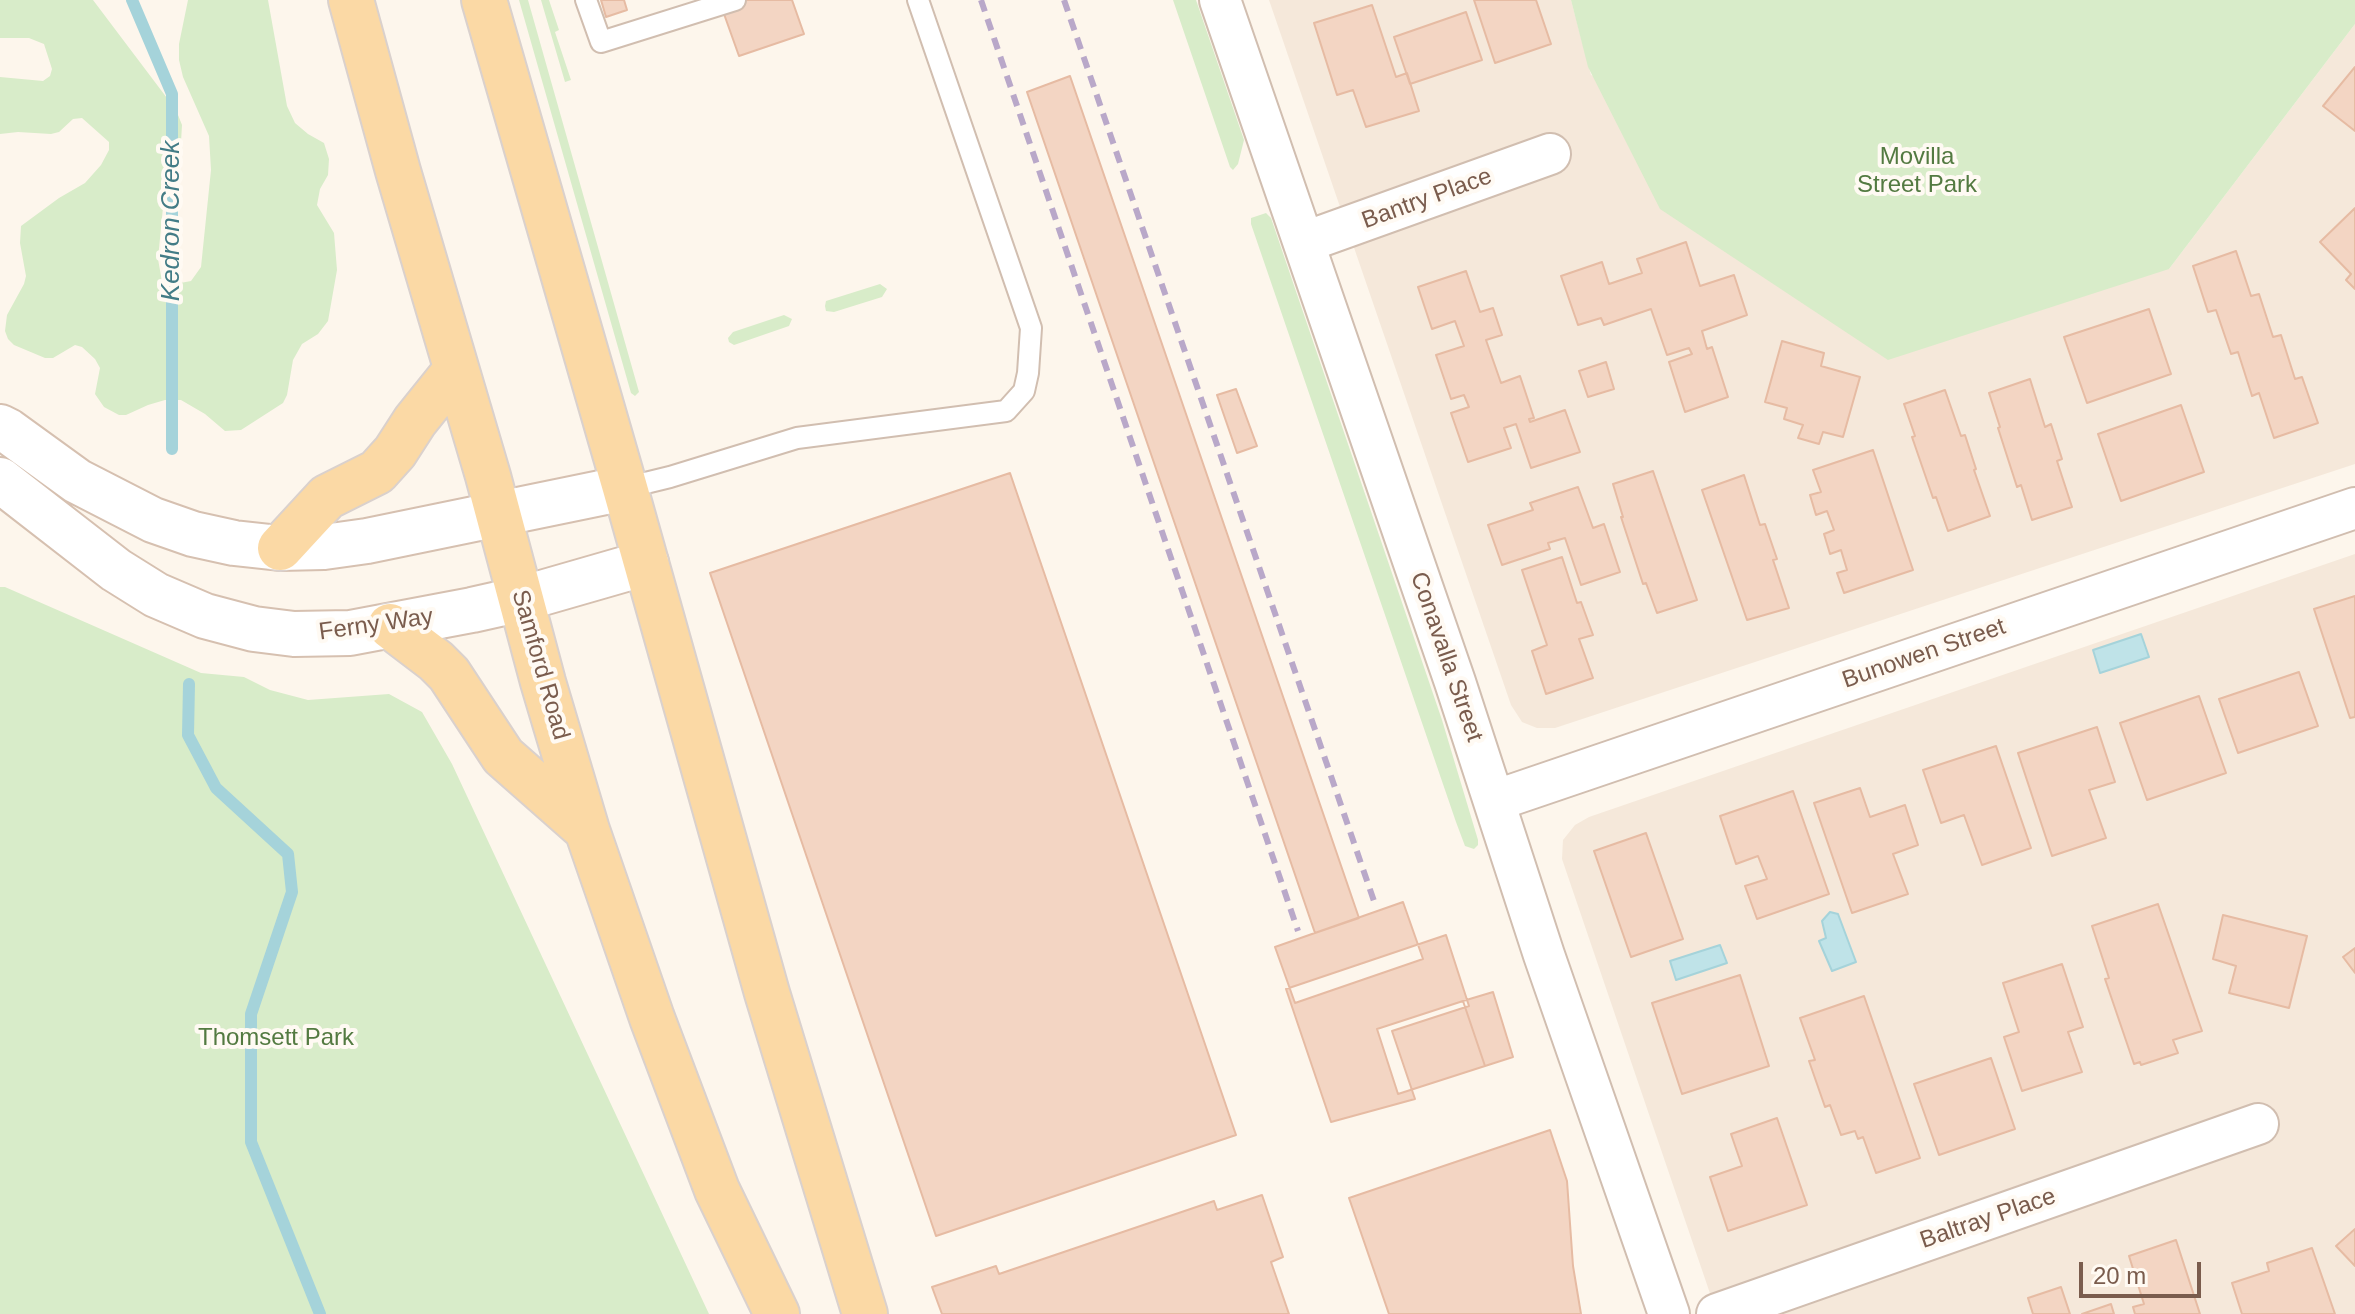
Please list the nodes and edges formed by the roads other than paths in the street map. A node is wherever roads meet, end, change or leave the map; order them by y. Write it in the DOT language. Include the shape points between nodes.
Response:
graph roads {
  1 [pos="351,0"];
  2 [pos="484,0"];
  3 [pos="586,0"];
  4 [pos="735,0"];
  5 [pos="918,0"];
  6 [pos="1220,0"];
  7 [pos="1550,154"];
  8 [pos="1305,242"];
  9 [pos="456,370"];
  10 [pos="0,427"];
  11 [pos="625,488"];
  12 [pos="10,498"];
  13 [pos="2355,508"];
  14 [pos="498,514"];
  15 [pos="280,548"];
  16 [pos="646,563"];
  17 [pos="521,599"];
  18 [pos="390,626"];
  19 [pos="1494,801"];
  20 [pos="587,830"];
  21 [pos="2258,1124"];
  22 [pos="777,1314"];
  23 [pos="865,1314"];
  24 [pos="1669,1314"];
  25 [pos="1717,1314"];
  1 -- 9 [label="main road, Samford Road"];
  2 -- 11 [label="main road"];
  3 -- 4 [label="lane" via="601,42"];
  5 -- 11 [label="lane" via="1031,328 1024,391 1006,411 797,438"];
  6 -- 8 [label="street, Conavalla Street"];
  7 -- 8 [label="street, Bantry Place"];
  8 -- 19 [label="street, Conavalla Street"];
  9 -- 14 [label="main road, Samford Road"];
  9 -- 15 [label="main road" via="377,472 327,497"];
  10 -- 15 [label="street" via="77,481 153,520 193,534"];
  11 -- 14 [label="street"];
  11 -- 16 [label="main road"];
  12 -- 18 [label="street, Ferny Way" via="156,595 205,616 294,634"];
  13 -- 19 [label="street, Bunowen Street"];
  14 -- 15 [label="street" via="367,541"];
  14 -- 17 [label="main road, Samford Road"];
  16 -- 17 [label="street, Ferny Way"];
  16 -- 23 [label="main road"];
  17 -- 18 [label="street, Ferny Way"];
  17 -- 20 [label="main road, Samford Road"];
  18 -- 20 [label="main road" via="449,674 503,756"];
  19 -- 24 [label="street, Conavalla Street"];
  20 -- 22 [label="main road, Samford Road" via="717,1190"];
  21 -- 25 [label="street, Baltray Place"];
}
